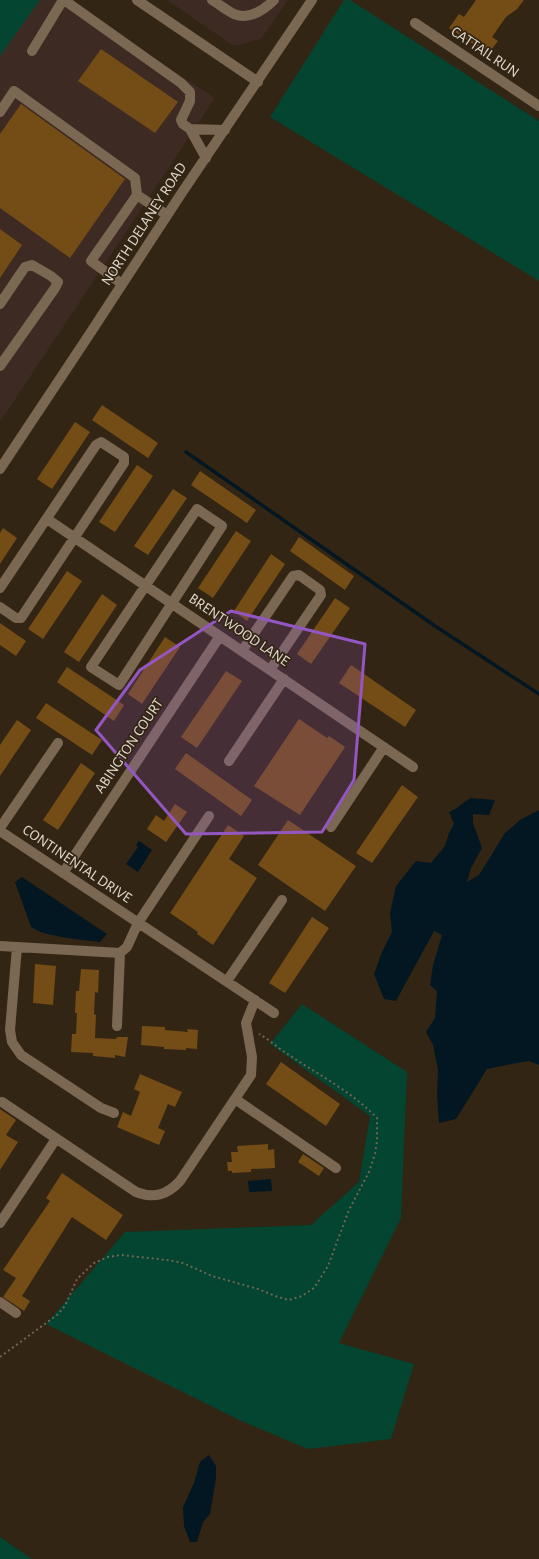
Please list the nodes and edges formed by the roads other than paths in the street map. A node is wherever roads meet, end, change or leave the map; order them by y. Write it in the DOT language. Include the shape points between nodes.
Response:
graph roads {
  1 [pos="63,0"];
  2 [pos="137,0"];
  3 [pos="212,0"];
  4 [pos="274,0"];
  5 [pos="312,0"];
  6 [pos="415,23"];
  7 [pos="32,50"];
  8 [pos="258,82"];
  9 [pos="538,104"];
  10 [pos="0,112"];
  11 [pos="190,130"];
  12 [pos="225,130"];
  13 [pos="206,158"];
  14 [pos="137,195"];
  15 [pos="167,215"];
  16 [pos="122,284"];
  17 [pos="0,304"];
  18 [pos="0,366"];
  19 [pos="1,467"];
  20 [pos="46,519"];
  21 [pos="75,538"];
  22 [pos="146,586"];
  23 [pos="0,588"];
  24 [pos="173,604"];
  25 [pos="0,608"];
  26 [pos="220,636"];
  27 [pos="242,651"];
  28 [pos="270,670"];
  29 [pos="284,679"];
  30 [pos="58,743"];
  31 [pos="384,747"];
  32 [pos="229,761"];
  33 [pos="413,767"];
  34 [pos="209,816"];
  35 [pos="331,827"];
  36 [pos="0,829"];
  37 [pos="63,873"];
  38 [pos="282,900"];
  39 [pos="138,923"];
  40 [pos="0,946"];
  41 [pos="17,947"];
  42 [pos="120,953"];
  43 [pos="227,982"];
  44 [pos="255,1000"];
  45 [pos="274,1013"];
  46 [pos="117,1026"];
  47 [pos="236,1098"];
  48 [pos="2,1102"];
  49 [pos="114,1113"];
  50 [pos="56,1139"];
  51 [pos="336,1168"];
  52 [pos="0,1223"];
  53 [pos="0,1302"];
  54 [pos="16,1313"];
  1 -- 7 [label="street"];
  1 -- 11 [label="street" via="190,92 191,97 181,120"];
  2 -- 8 [label="street"];
  3 -- 4 [label="street" via="234,14 245,16 269,6"];
  5 -- 8 [label="street, NORTH DELANEY ROAD"];
  6 -- 9 [label="street, CATTAIL RUN"];
  8 -- 12 [label="street, NORTH DELANEY ROAD"];
  10 -- 14 [label="street" via="14,91 135,178"];
  11 -- 12 [label="street"];
  11 -- 13 [label="street"];
  12 -- 13 [label="street, NORTH DELANEY ROAD"];
  13 -- 15 [label="street, NORTH DELANEY ROAD"];
  14 -- 15 [label="street"];
  14 -- 16 [label="street" via="91,261"];
  15 -- 16 [label="street, NORTH DELANEY ROAD"];
  16 -- 19 [label="street, NORTH DELANEY ROAD"];
  17 -- 18 [label="street" via="25,267 32,265 58,282"];
  20 -- 21 [label="street, BRENTWOOD LANE"];
  20 -- 21 [label="street" via="96,445 101,442 124,457 124,463"];
  20 -- 23 [label="street"];
  21 -- 22 [label="street, BRENTWOOD LANE"];
  21 -- 25 [label="street" via="21,618 16,618"];
  22 -- 24 [label="street, BRENTWOOD LANE"];
  22 -- 24 [label="street" via="197,510 222,526"];
  22 -- 24 [label="street" via="91,667 113,682 119,685"];
  24 -- 26 [label="street, BRENTWOOD LANE"];
  26 -- 27 [label="street, BRENTWOOD LANE"];
  26 -- 37 [label="street, ABINGTON COURT"];
  27 -- 28 [label="street, BRENTWOOD LANE"];
  27 -- 28 [label="street" via="293,576 299,575 320,590 321,595"];
  28 -- 29 [label="street, BRENTWOOD LANE"];
  29 -- 31 [label="street, BRENTWOOD LANE"];
  29 -- 32 [label="street"];
  30 -- 36 [label="street"];
  31 -- 33 [label="street, BRENTWOOD LANE"];
  31 -- 35 [label="street"];
  34 -- 39 [label="street"];
  36 -- 37 [label="street, CONTINENTAL DRIVE"];
  37 -- 39 [label="street, CONTINENTAL DRIVE"];
  38 -- 43 [label="street"];
  39 -- 42 [label="street, CONTINENTAL DRIVE" via="127,947"];
  39 -- 43 [label="street, CONTINENTAL DRIVE"];
  40 -- 41 [label="street"];
  41 -- 42 [label="street"];
  41 -- 49 [label="street" via="10,1030 12,1042 21,1055 101,1108"];
  42 -- 46 [label="street"];
  43 -- 44 [label="street, CONTINENTAL DRIVE"];
  44 -- 45 [label="street, CONTINENTAL DRIVE"];
  44 -- 47 [label="street" via="246,1023 252,1057 251,1075"];
  47 -- 50 [label="street" via="180,1181 173,1189 155,1195 145,1196 136,1192"];
  47 -- 51 [label="street"];
  48 -- 50 [label="street"];
  50 -- 52 [label="street"];
  53 -- 54 [label="street"];
}
